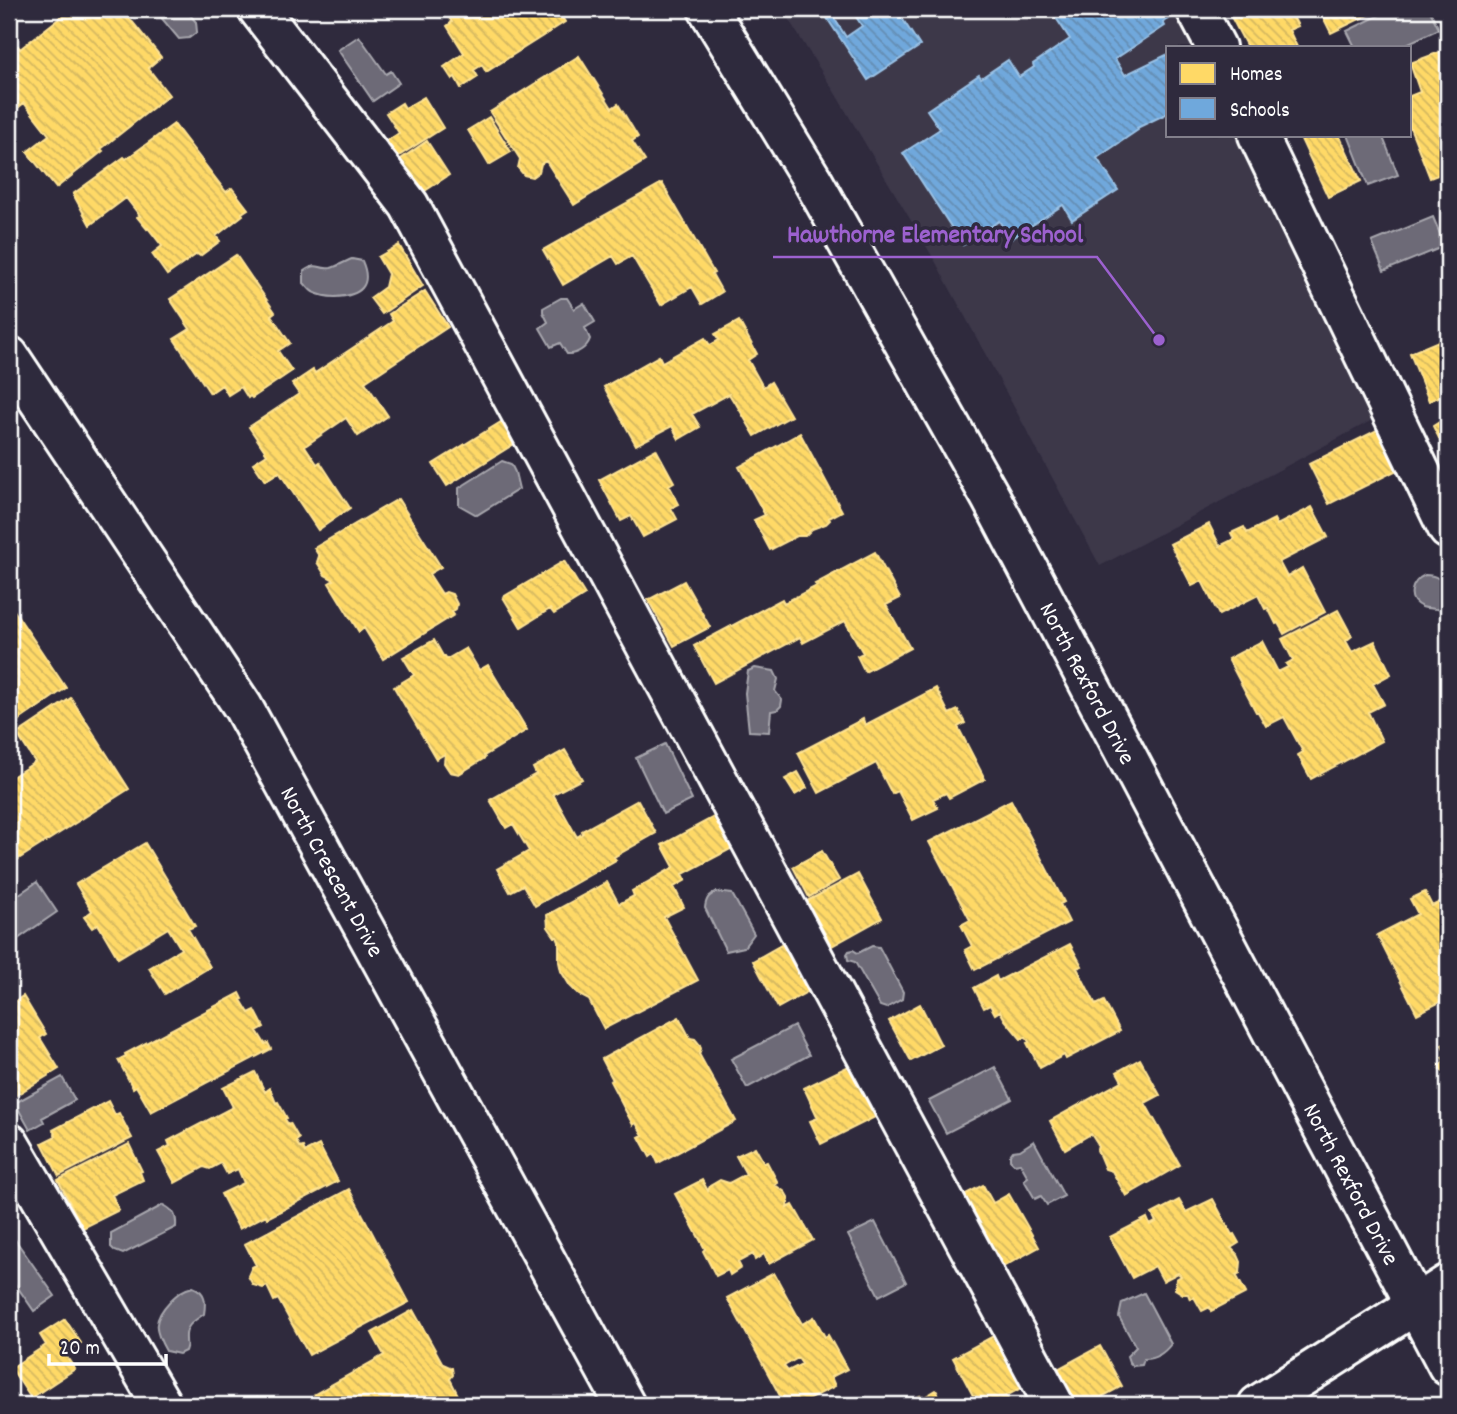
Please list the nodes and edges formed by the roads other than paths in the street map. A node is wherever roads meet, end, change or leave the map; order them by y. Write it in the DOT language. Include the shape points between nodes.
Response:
graph roads {
  1 [pos="258,9"];
  2 [pos="708,9"];
  3 [pos="1196,9"];
  4 [pos="1215,46"];
  5 [pos="1258,136"];
  6 [pos="9,356"];
  7 [pos="1448,529"];
  8 [pos="9,1143"];
  9 [pos="1448,1284"];
  10 [pos="1417,1305"];
  11 [pos="1448,1366"];
  12 [pos="162,1405"];
  13 [pos="625,1405"];
  14 [pos="1054,1405"];
  15 [pos="1258,1405"];
  1 -- 14 [label="street" via="408,205"];
  2 -- 10 [label="street, North Rexford Drive" via="813,181 991,498"];
  3 -- 4 [label="street"];
  5 -- 7 [label="street"];
  6 -- 13 [label="street, North Crescent Drive" via="243,707"];
  8 -- 12 [label="street"];
  9 -- 10 [label="street"];
  10 -- 11 [label="street, North Rexford Drive"];
  10 -- 15 [label="street"];
}
